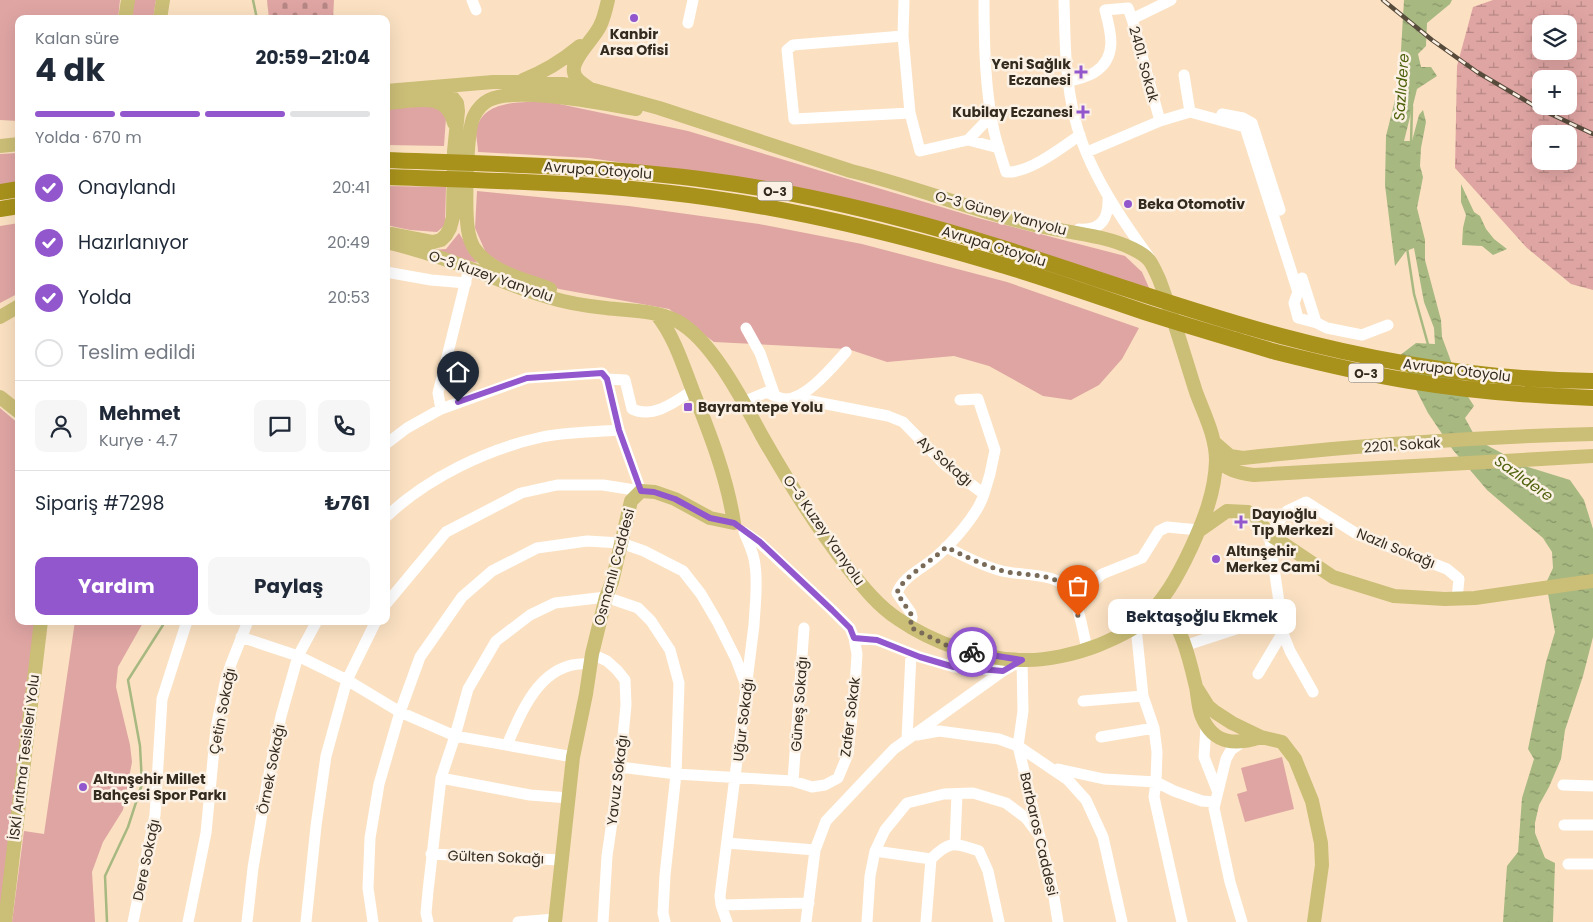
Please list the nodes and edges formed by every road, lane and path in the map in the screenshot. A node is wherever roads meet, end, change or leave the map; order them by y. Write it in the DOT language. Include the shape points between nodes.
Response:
graph roads {
  1 [pos="129,0"];
  2 [pos="163,0"];
  3 [pos="608,0"];
  4 [pos="693,0"];
  5 [pos="904,0"];
  6 [pos="984,0"];
  7 [pos="1064,0"];
  8 [pos="1171,0"];
  9 [pos="1158,3"];
  10 [pos="126,15"];
  11 [pos="129,15"];
  12 [pos="161,15"];
  13 [pos="1132,19"];
  14 [pos="688,24"];
  15 [pos="600,27"];
  16 [pos="903,36"];
  17 [pos="1184,75"];
  18 [pos="520,82"];
  19 [pos="1068,82"];
  20 [pos="590,89"];
  21 [pos="390,93"];
  22 [pos="390,93"];
  23 [pos="390,103"];
  24 [pos="1190,112"];
  25 [pos="910,113"];
  26 [pos="680,114"];
  27 [pos="991,116"];
  28 [pos="1160,121"];
  29 [pos="456,133"];
  30 [pos="1080,135"];
  31 [pos="968,140"];
  32 [pos="15,144"];
  33 [pos="0,146"];
  34 [pos="999,148"];
  35 [pos="1087,152"];
  36 [pos="390,160"];
  37 [pos="390,178"];
  38 [pos="15,190"];
  39 [pos="0,192"];
  40 [pos="1108,196"];
  41 [pos="15,207"];
  42 [pos="0,209"];
  43 [pos="460,217"];
  44 [pos="1032,225"];
  45 [pos="390,234"];
  46 [pos="390,243"];
  47 [pos="1150,259"];
  48 [pos="469,268"];
  49 [pos="390,273"];
  50 [pos="466,283"];
  51 [pos="15,308"];
  52 [pos="642,311"];
  53 [pos="656,315"];
  54 [pos="0,317"];
  55 [pos="1388,325"];
  56 [pos="685,327"];
  57 [pos="746,328"];
  58 [pos="846,352"];
  59 [pos="678,353"];
  60 [pos="605,376"];
  61 [pos="1593,381"];
  62 [pos="692,390"];
  63 [pos="775,396"];
  64 [pos="799,396"];
  65 [pos="0,398"];
  66 [pos="1593,398"];
  67 [pos="960,400"];
  68 [pos="743,402"];
  69 [pos="15,409"];
  70 [pos="441,409"];
  71 [pos="619,430"];
  72 [pos="1593,434"];
  73 [pos="390,441"];
  74 [pos="1215,443"];
  75 [pos="1593,456"];
  76 [pos="1216,458"];
  77 [pos="641,491"];
  78 [pos="984,494"];
  79 [pos="390,514"];
  80 [pos="739,527"];
  81 [pos="1199,530"];
  82 [pos="1269,534"];
  83 [pos="621,543"];
  84 [pos="946,547"];
  85 [pos="1593,581"];
  86 [pos="606,597"];
  87 [pos="390,599"];
  88 [pos="1074,599"];
  89 [pos="1457,599"];
  90 [pos="1159,604"];
  91 [pos="41,625"];
  92 [pos="186,625"];
  93 [pos="246,625"];
  94 [pos="315,625"];
  95 [pos="374,625"];
  96 [pos="1136,626"];
  97 [pos="910,627"];
  98 [pos="1242,627"];
  99 [pos="804,628"];
  100 [pos="1283,632"];
  101 [pos="241,637"];
  102 [pos="854,638"];
  103 [pos="1184,646"];
  104 [pos="1087,649"];
  105 [pos="912,654"];
  106 [pos="298,656"];
  107 [pos="591,659"];
  108 [pos="1022,660"];
  109 [pos="1003,671"];
  110 [pos="1258,674"];
  111 [pos="347,680"];
  112 [pos="1196,687"];
  113 [pos="747,688"];
  114 [pos="1313,692"];
  115 [pos="1143,696"];
  116 [pos="1083,701"];
  117 [pos="400,712"];
  118 [pos="1219,715"];
  119 [pos="1206,726"];
  120 [pos="1154,728"];
  121 [pos="1243,728"];
  122 [pos="455,736"];
  123 [pos="910,737"];
  124 [pos="1101,737"];
  125 [pos="1261,737"];
  126 [pos="1240,743"];
  127 [pos="507,746"];
  128 [pos="1018,746"];
  129 [pos="573,757"];
  130 [pos="1049,766"];
  131 [pos="620,767"];
  132 [pos="676,774"];
  133 [pos="441,778"];
  134 [pos="736,778"];
  135 [pos="793,781"];
  136 [pos="1156,782"];
  137 [pos="1564,785"];
  138 [pos="1593,786"];
  139 [pos="1217,790"];
  140 [pos="957,794"];
  141 [pos="569,798"];
  142 [pos="1215,802"];
  143 [pos="1564,825"];
  144 [pos="1593,825"];
  145 [pos="1040,835"];
  146 [pos="727,843"];
  147 [pos="955,844"];
  148 [pos="815,850"];
  149 [pos="875,851"];
  150 [pos="431,854"];
  151 [pos="930,859"];
  152 [pos="561,860"];
  153 [pos="1568,864"];
  154 [pos="1593,864"];
  155 [pos="809,903"];
  156 [pos="722,906"];
  157 [pos="555,920"];
  158 [pos="5,922"];
  159 [pos="133,922"];
  160 [pos="188,922"];
  161 [pos="247,922"];
  162 [pos="306,922"];
  163 [pos="373,922"];
  164 [pos="428,922"];
  165 [pos="518,922"];
  166 [pos="603,922"];
  167 [pos="665,922"];
  168 [pos="727,922"];
  169 [pos="806,922"];
  170 [pos="867,922"];
  171 [pos="926,922"];
  172 [pos="999,922"];
  173 [pos="1058,922"];
  174 [pos="1122,922"];
  175 [pos="1182,922"];
  176 [pos="1242,922"];
  177 [pos="1314,922"];
  1 -- 10 [label="main road"];
  1 -- 11 [label="main road"];
  2 -- 12 [label="main road"];
  3 -- 15 [label="main road"];
  4 -- 14 [label="street"];
  5 -- 16 [label="street"];
  6 -- 27 [label="street"];
  7 -- 19 [label="street"];
  8 -- 9 [label="street, 2401. Sokak"];
  9 -- 13 [label="street, 2401. Sokak"];
  13 -- 19 [label="street" via="1128,8 1105,10 1112,35 1109,56 1095,72"];
  13 -- 28 [label="street, 2401. Sokak"];
  15 -- 18 [label="main road" via="565,58"];
  15 -- 20 [label="main road" via="573,67 576,78"];
  16 -- 25 [label="street"];
  16 -- 25 [label="street" via="793,45 787,50 787,58 794,119"];
  17 -- 24 [label="street"];
  18 -- 20 [label="main road"];
  18 -- 21 [label="main road"];
  19 -- 30 [label="street"];
  20 -- 26 [label="main road"];
  22 -- 29 [label="main road" via="438,92 453,98 458,111"];
  23 -- 29 [label="main road" via="424,100 443,103 452,113"];
  24 -- 28 [label="street"];
  24 -- 55 [label="street" via="1245,127 1298,292 1294,303 1298,318 1362,335"];
  25 -- 31 [label="street" via="920,151"];
  26 -- 43 [label="main road" via="540,96 508,94 487,101 479,108 470,126"];
  26 -- 44 [label="main road, O-3 Güney Yanyolu" via="851,171"];
  27 -- 31 [label="street"];
  27 -- 34 [label="street"];
  28 -- 35 [label="street"];
  29 -- 43 [label="main road" via="454,152"];
  30 -- 34 [label="street" via="1054,154 1012,173 1006,172"];
  30 -- 35 [label="street"];
  31 -- 34 [label="street"];
  32 -- 33 [label="main road"];
  35 -- 40 [label="street"];
  36 -- 61 [label="highway, Avrupa Otoyolu / O-3" via="580,168 749,186 840,204 939,229 1280,336 1379,359 1486,375"];
  37 -- 66 [label="highway, Avrupa Otoyolu / O-3" via="630,188 743,203 922,242 1276,352 1367,373 1474,390"];
  38 -- 39 [label="highway"];
  40 -- 44 [label="street" via="1105,218 1090,230"];
  40 -- 47 [label="street"];
  41 -- 42 [label="highway"];
  43 -- 45 [label="main road" via="441,240 433,242"];
  43 -- 52 [label="main road" via="473,246 493,266 564,295"];
  44 -- 47 [label="main road, O-3 Güney Yanyolu" via="1111,241"];
  46 -- 48 [label="main road, O-3 Kuzey Yanyolu"];
  47 -- 74 [label="main road"];
  48 -- 50 [label="street"];
  48 -- 52 [label="main road, O-3 Kuzey Yanyolu" via="549,298"];
  49 -- 50 [label="street"];
  50 -- 70 [label="street" via="438,393"];
  51 -- 54 [label="main road"];
  52 -- 53 [label="main road, O-3 Kuzey Yanyolu"];
  53 -- 56 [label="main road, O-3 Kuzey Yanyolu"];
  53 -- 59 [label="main road" via="663,322"];
  56 -- 59 [label="main road"];
  56 -- 68 [label="main road, O-3 Kuzey Yanyolu" via="698,337"];
  57 -- 63 [label="street" via="760,353"];
  58 -- 64 [label="street"];
  59 -- 62 [label="main road"];
  60 -- 62 [label="street" via="625,380 632,409 639,412 670,406"];
  60 -- 70 [label="street" via="527,378"];
  60 -- 71 [label="street"];
  62 -- 80 [label="main road" via="718,456"];
  63 -- 64 [label="street, Ay Sokağı" via="786,399"];
  63 -- 68 [label="street, Ay Sokağı" via="767,392"];
  64 -- 78 [label="street, Ay Sokağı" via="902,422 944,464"];
  65 -- 69 [label="main road"];
  67 -- 78 [label="street" via="978,399 995,450"];
  68 -- 97 [label="main road, O-3 Kuzey Yanyolu" via="797,497 837,553 869,593 894,617"];
  70 -- 73 [label="street"];
  71 -- 77 [label="street"];
  71 -- 79 [label="street" via="543,437 478,457 426,486"];
  72 -- 74 [label="main road, 2201. Sokak" via="1421,443 1243,458 1230,456"];
  74 -- 76 [label="main road"];
  75 -- 76 [label="main road, 2201. Sokak" via="1254,475 1229,469"];
  76 -- 81 [label="main road, O-3 Kuzey Yanyolu" via="1212,492"];
  77 -- 80 [label="main road, Osmanlı Caddesi" via="675,499 710,518"];
  77 -- 83 [label="main road, Osmanlı Caddesi" via="632,501"];
  77 -- 87 [label="street" via="602,484 557,485 521,493 446,532"];
  78 -- 84 [label="street, Ay Sokağı" via="981,503"];
  80 -- 102 [label="street" via="760,542 832,610 850,628"];
  80 -- 113 [label="street, Uğur Sokağı" via="752,550 755,565 754,625"];
  81 -- 82 [label="main road" via="1227,511 1236,510 1255,516"];
  81 -- 88 [label="street" via="1167,527 1159,531 1142,558 1102,574"];
  81 -- 90 [label="main road, O-3 Kuzey Yanyolu"];
  82 -- 89 [label="main road" via="1333,577 1394,596"];
  82 -- 89 [label="street, Nazlı Sokağı" via="1287,511 1306,502 1357,534 1447,569 1459,579"];
  82 -- 100 [label="street"];
  83 -- 86 [label="main road, Osmanlı Caddesi"];
  83 -- 113 [label="street" via="683,571 718,623"];
  83 -- 117 [label="street" via="587,541 537,548 492,571 462,597 420,657"];
  84 -- 88 [label="street" via="1002,571 1056,579 1069,589"];
  84 -- 97 [label="street, Ay Sokağı" via="899,587 897,593 912,617"];
  85 -- 89 [label="main road"];
  86 -- 107 [label="main road, Osmanlı Caddesi"];
  86 -- 122 [label="street" via="555,603 530,615 496,641 468,689"];
  86 -- 132 [label="street" via="638,608 670,650 678,683"];
  88 -- 104 [label="street"];
  90 -- 96 [label="main road, O-3 Kuzey Yanyolu"];
  90 -- 103 [label="main road" via="1174,619"];
  91 -- 158 [label="main road, İSKİ Arıtma Tesisleri Yolu"];
  92 -- 159 [label="street, Dere Sokağı" via="162,699 156,814"];
  93 -- 101 [label="street, Çetin Sokağı"];
  94 -- 106 [label="street, Örnek Sokağı"];
  95 -- 111 [label="street"];
  96 -- 104 [label="main road, O-3 Kuzey Yanyolu"];
  96 -- 115 [label="street"];
  97 -- 108 [label="main road, O-3 Kuzey Yanyolu" via="948,646"];
  98 -- 103 [label="street"];
  99 -- 135 [label="street, Güneş Sokağı"];
  100 -- 110 [label="street"];
  100 -- 114 [label="street"];
  101 -- 106 [label="street"];
  101 -- 160 [label="street, Çetin Sokağı" via="225,684 218,719 206,833"];
  102 -- 105 [label="street" via="877,640"];
  102 -- 135 [label="street, Zafer Sokak" via="857,654 848,754 838,778 812,787"];
  103 -- 112 [label="main road"];
  104 -- 108 [label="main road, O-3 Kuzey Yanyolu"];
  105 -- 109 [label="street" via="954,667"];
  105 -- 123 [label="street"];
  106 -- 111 [label="street"];
  106 -- 161 [label="street, Örnek Sokağı" via="266,784"];
  107 -- 127 [label="street" via="559,668 544,681 524,708"];
  107 -- 129 [label="main road, Osmanlı Caddesi"];
  107 -- 131 [label="street, Yavuz Sokağı" via="607,661 625,680"];
  108 -- 109 [label="street"];
  108 -- 128 [label="street" via="1023,710"];
  109 -- 123 [label="street"];
  111 -- 117 [label="street"];
  111 -- 162 [label="street" via="326,756"];
  112 -- 118 [label="main road" via="1208,706"];
  112 -- 119 [label="main road"];
  113 -- 134 [label="street, Uğur Sokağı"];
  115 -- 116 [label="street"];
  115 -- 120 [label="street"];
  117 -- 122 [label="street"];
  117 -- 163 [label="street" via="379,784 370,838 368,888"];
  118 -- 119 [label="main road" via="1210,716"];
  118 -- 121 [label="main road"];
  119 -- 126 [label="main road" via="1226,741"];
  119 -- 139 [label="street" via="1204,757"];
  120 -- 124 [label="street"];
  120 -- 136 [label="street"];
  121 -- 125 [label="main road"];
  121 -- 126 [label="main road" via="1246,736"];
  122 -- 127 [label="street"];
  122 -- 133 [label="street"];
  123 -- 128 [label="street" via="939,731 999,739"];
  123 -- 148 [label="street" via="894,749 826,821"];
  125 -- 126 [label="main road"];
  125 -- 177 [label="main road" via="1282,742 1289,749 1312,802 1322,865"];
  126 -- 139 [label="street" via="1226,758"];
  127 -- 129 [label="street"];
  128 -- 130 [label="street"];
  128 -- 145 [label="street, Barbaros Caddesi"];
  129 -- 141 [label="main road, Osmanlı Caddesi"];
  130 -- 136 [label="street" via="1104,779"];
  130 -- 174 [label="street" via="1068,780 1086,800 1103,837"];
  131 -- 132 [label="street, Zafer Sokak"];
  131 -- 166 [label="street, Yavuz Sokağı" via="607,856"];
  132 -- 134 [label="street, Zafer Sokak"];
  132 -- 167 [label="street" via="665,875"];
  133 -- 141 [label="street" via="530,795"];
  133 -- 150 [label="street"];
  134 -- 135 [label="street, Zafer Sokak"];
  134 -- 146 [label="street, Uğur Sokağı"];
  136 -- 142 [label="street" via="1202,801"];
  136 -- 175 [label="street" via="1154,797"];
  137 -- 138 [label="street"];
  139 -- 142 [label="street"];
  140 -- 145 [label="street" via="974,793 1006,803 1026,818"];
  140 -- 147 [label="street"];
  140 -- 149 [label="street" via="907,803 885,830"];
  141 -- 152 [label="main road, Osmanlı Caddesi"];
  142 -- 176 [label="street" via="1221,843"];
  143 -- 144 [label="street"];
  145 -- 173 [label="street, Barbaros Caddesi"];
  146 -- 148 [label="street"];
  146 -- 156 [label="street, Uğur Sokağı" via="720,896"];
  147 -- 151 [label="street" via="942,848"];
  147 -- 172 [label="street" via="979,850 988,871"];
  148 -- 155 [label="street"];
  149 -- 151 [label="street"];
  149 -- 170 [label="street"];
  150 -- 152 [label="street, Gülten Sokağı"];
  150 -- 164 [label="street"];
  151 -- 171 [label="street"];
  152 -- 157 [label="main road, Osmanlı Caddesi"];
  153 -- 154 [label="street"];
  155 -- 156 [label="street"];
  155 -- 169 [label="street"];
  156 -- 168 [label="street, Uğur Sokağı"];
  157 -- 165 [label="street"];
}
